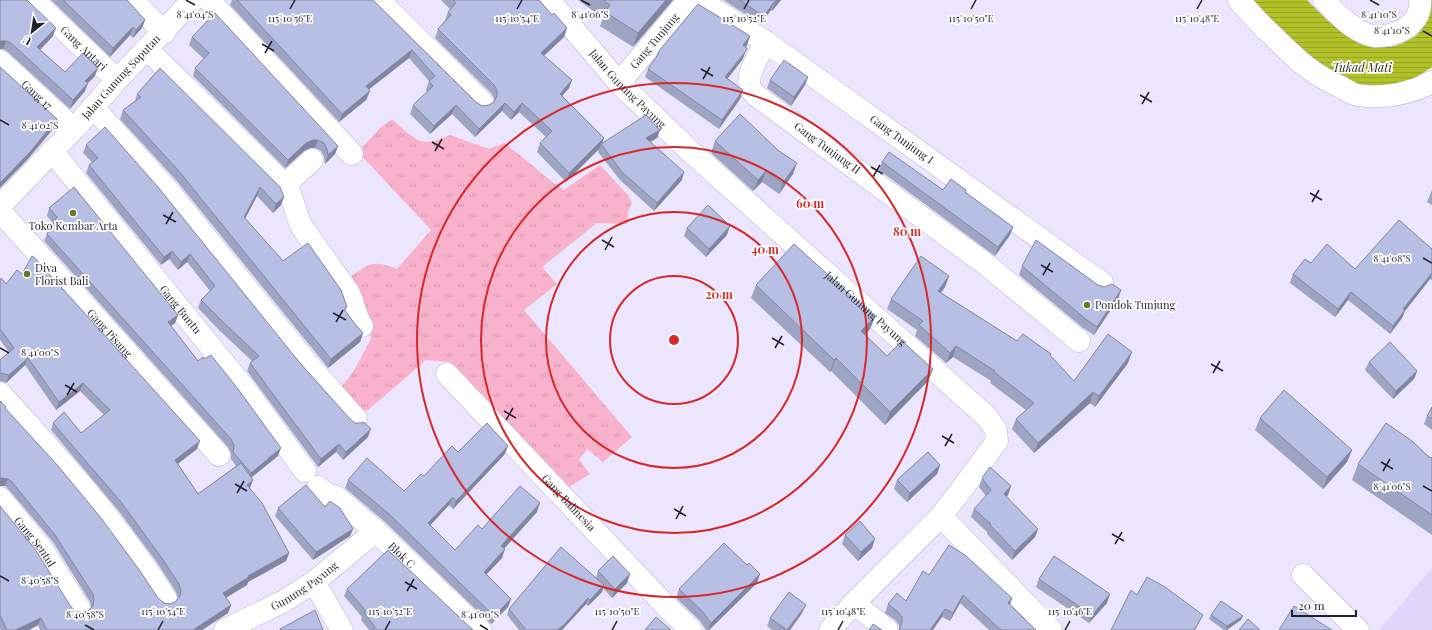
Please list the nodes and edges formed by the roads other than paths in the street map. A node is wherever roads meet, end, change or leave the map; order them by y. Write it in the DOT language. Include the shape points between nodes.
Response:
graph roads {
  1 [pos="33,0"];
  2 [pos="133,0"];
  3 [pos="193,0"];
  4 [pos="209,0"];
  5 [pos="379,0"];
  6 [pos="549,0"];
  7 [pos="689,0"];
  8 [pos="699,0"];
  9 [pos="1239,0"];
  10 [pos="1324,0"];
  11 [pos="1420,0"];
  12 [pos="164,33"];
  13 [pos="766,42"];
  14 [pos="147,49"];
  15 [pos="0,62"];
  16 [pos="117,80"];
  17 [pos="1432,82"];
  18 [pos="619,83"];
  19 [pos="482,102"];
  20 [pos="93,107"];
  21 [pos="74,129"];
  22 [pos="52,151"];
  23 [pos="352,154"];
  24 [pos="312,160"];
  25 [pos="285,185"];
  26 [pos="0,206"];
  27 [pos="0,211"];
  28 [pos="1102,283"];
  29 [pos="362,326"];
  30 [pos="1079,341"];
  31 [pos="447,374"];
  32 [pos="0,393"];
  33 [pos="356,419"];
  34 [pos="219,455"];
  35 [pos="312,479"];
  36 [pos="0,498"];
  37 [pos="941,516"];
  38 [pos="376,531"];
  39 [pos="1303,575"];
  40 [pos="314,582"];
  41 [pos="166,599"];
  42 [pos="854,604"];
  43 [pos="79,608"];
  44 [pos="235,627"];
  45 [pos="342,630"];
  46 [pos="480,630"];
  47 [pos="691,630"];
  48 [pos="830,630"];
  49 [pos="887,630"];
  50 [pos="1051,630"];
  51 [pos="1358,630"];
  1 -- 16 [label="street, Gang Antari"];
  2 -- 12 [label="street"];
  3 -- 12 [label="street, Jalan Gunung Soputan"];
  4 -- 23 [label="street"];
  5 -- 19 [label="street"];
  6 -- 18 [label="street, Jalan Gunung Payung"];
  7 -- 18 [label="street, Gang Tunjung"];
  8 -- 13 [label="street, Gang Tunjung I"];
  9 -- 17 [label="street" via="1302,64 1326,81 1356,94 1397,94 1413,91"];
  10 -- 11 [label="street" via="1333,11 1358,30 1374,36 1384,36 1400,33 1417,19 1421,8"];
  12 -- 14 [label="street, Jalan Gunung Soputan"];
  13 -- 28 [label="street, Gang Tunjung I"];
  13 -- 30 [label="street, Gang Tunjung II" via="749,81 751,90 758,97 988,266"];
  14 -- 16 [label="street, Jalan Gunung Soputan"];
  14 -- 25 [label="street"];
  15 -- 21 [label="street, Gang 17"];
  16 -- 20 [label="street, Jalan Gunung Soputan"];
  18 -- 37 [label="street, Jalan Gunung Payung" via="690,151 987,417 996,430 997,441"];
  20 -- 21 [label="street, Jalan Gunung Soputan"];
  20 -- 33 [label="street" via="165,187 307,363"];
  21 -- 22 [label="street, Jalan Gunung Soputan"];
  22 -- 26 [label="street, Jalan Gunung Soputan"];
  22 -- 35 [label="street, Gang Buntu" via="245,389"];
  24 -- 25 [label="street"];
  25 -- 29 [label="street" via="297,218 349,293"];
  27 -- 34 [label="street, Gang Pisang"];
  31 -- 47 [label="street, Gang Balinesia"];
  32 -- 41 [label="street" via="113,524 149,571"];
  35 -- 38 [label="street, Blok C" via="328,495 336,497"];
  36 -- 43 [label="street, Gang Sentul" via="42,549"];
  37 -- 42 [label="street, Jalan Gunung Payung"];
  37 -- 50 [label="street"];
  38 -- 40 [label="street, Gunung Payung"];
  38 -- 46 [label="street, Blok C"];
  39 -- 51 [label="street"];
  40 -- 44 [label="street, Gunung Payung"];
  40 -- 45 [label="street"];
  42 -- 48 [label="street, Jalan Gunung Payung"];
  42 -- 49 [label="street"];
}
